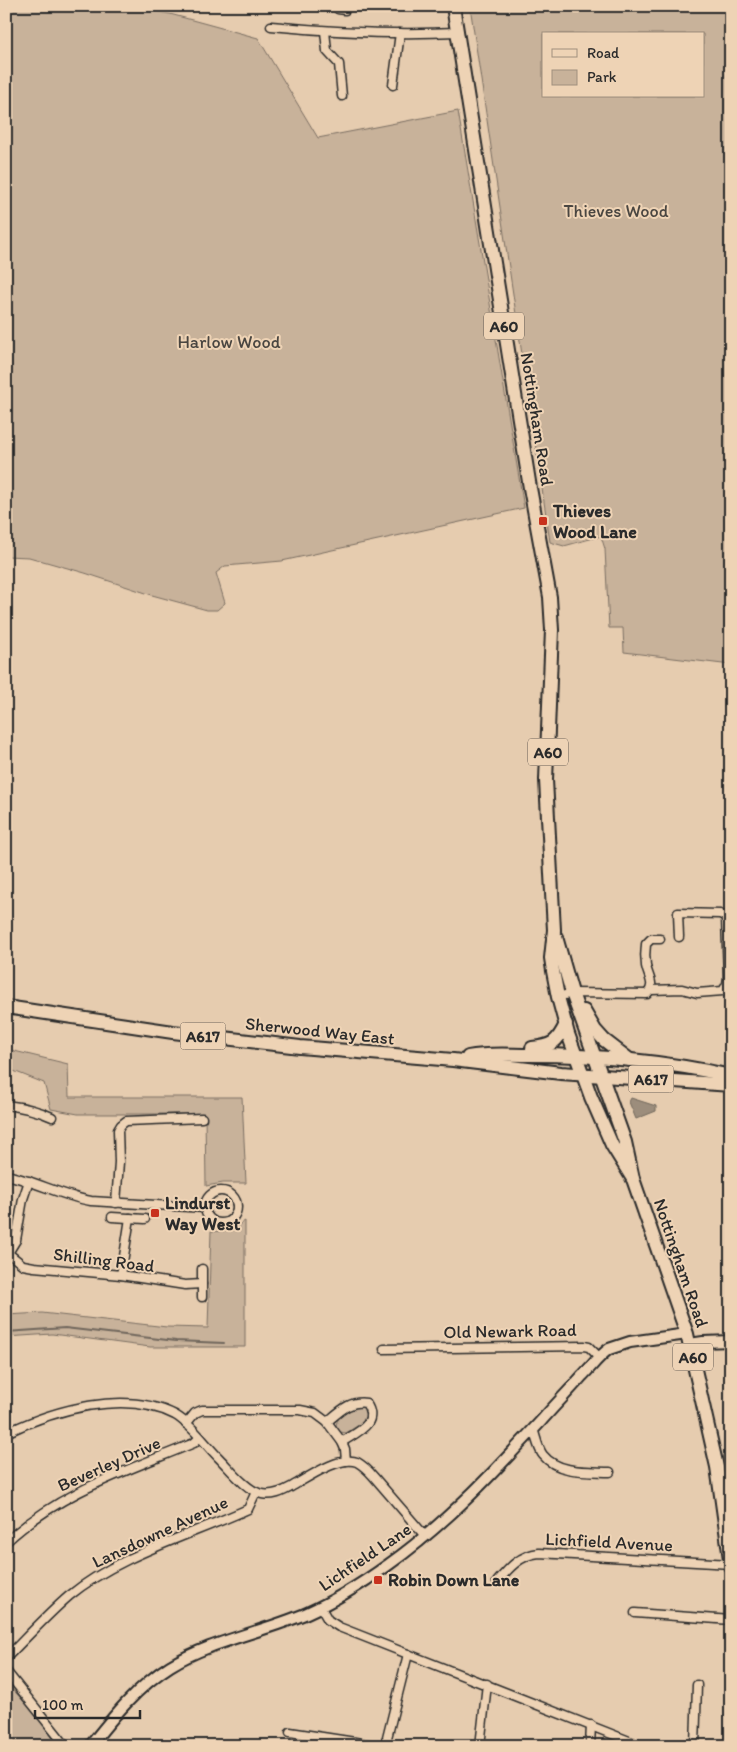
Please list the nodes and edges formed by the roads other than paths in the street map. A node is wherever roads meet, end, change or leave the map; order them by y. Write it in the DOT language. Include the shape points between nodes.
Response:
graph roads {
  1 [pos="453,6"];
  2 [pos="271,26"];
  3 [pos="325,31"];
  4 [pos="457,32"];
  5 [pos="400,33"];
  6 [pos="393,84"];
  7 [pos="342,96"];
  8 [pos="554,930"];
  9 [pos="679,937"];
  10 [pos="660,939"];
  11 [pos="651,990"];
  12 [pos="572,993"];
  13 [pos="558,998"];
  14 [pos="6,1007"];
  15 [pos="566,1024"];
  16 [pos="502,1055"];
  17 [pos="453,1060"];
  18 [pos="630,1060"];
  19 [pos="589,1066"];
  20 [pos="731,1076"];
  21 [pos="731,1085"];
  22 [pos="43,1102"];
  23 [pos="6,1105"];
  24 [pos="41,1111"];
  25 [pos="52,1117"];
  26 [pos="202,1118"];
  27 [pos="6,1175"];
  28 [pos="633,1179"];
  29 [pos="29,1181"];
  30 [pos="116,1203"];
  31 [pos="205,1208"];
  32 [pos="112,1217"];
  33 [pos="130,1218"];
  34 [pos="145,1219"];
  35 [pos="7,1253"];
  36 [pos="202,1269"];
  37 [pos="121,1275"];
  38 [pos="202,1284"];
  39 [pos="202,1297"];
  40 [pos="689,1339"];
  41 [pos="731,1341"];
  42 [pos="384,1350"];
  43 [pos="599,1358"];
  44 [pos="327,1422"];
  45 [pos="186,1424"];
  46 [pos="533,1429"];
  47 [pos="6,1433"];
  48 [pos="199,1438"];
  49 [pos="342,1442"];
  50 [pos="346,1461"];
  51 [pos="610,1472"];
  52 [pos="256,1492"];
  53 [pos="425,1536"];
  54 [pos="7,1539"];
  55 [pos="731,1565"];
  56 [pos="497,1582"];
  57 [pos="320,1606"];
  58 [pos="635,1613"];
  59 [pos="731,1620"];
  60 [pos="408,1654"];
  61 [pos="6,1658"];
  62 [pos="6,1671"];
  63 [pos="487,1684"];
  64 [pos="698,1685"];
  65 [pos="591,1725"];
  66 [pos="290,1732"];
  67 [pos="66,1746"];
  68 [pos="90,1746"];
  69 [pos="381,1746"];
  70 [pos="385,1746"];
  71 [pos="480,1746"];
  72 [pos="590,1746"];
  73 [pos="642,1746"];
  74 [pos="695,1746"];
  1 -- 4 [label="highway, Nottingham Road / A60"];
  2 -- 3 [label="street"];
  3 -- 5 [label="street"];
  3 -- 7 [label="street" via="327,51 339,64"];
  4 -- 5 [label="street"];
  4 -- 8 [label="highway, Nottingham Road / A60" via="550,597 552,647 546,780"];
  5 -- 6 [label="street"];
  8 -- 12 [label="highway, Nottingham Road / A60"];
  8 -- 13 [label="highway, Nottingham Road / A60" via="551,958"];
  9 -- 11 [label="street" via="678,913 726,917 728,978 725,988 697,993 682,989"];
  10 -- 11 [label="street" via="651,939 646,944"];
  11 -- 12 [label="street" via="647,994"];
  12 -- 13 [label="street"];
  12 -- 18 [label="highway" via="595,1030"];
  12 -- 19 [label="highway, Nottingham Road / A60"];
  13 -- 15 [label="highway, Nottingham Road / A60"];
  14 -- 17 [label="highway, Sherwood Way East / A617" via="300,1048"];
  15 -- 16 [label="highway" via="554,1043 546,1047 521,1049"];
  15 -- 19 [label="highway, Nottingham Road / A60"];
  16 -- 17 [label="highway, Sherwood Way East / A617" via="476,1055"];
  16 -- 19 [label="highway" via="520,1060"];
  17 -- 19 [label="highway, Sherwood Way East / A617" via="510,1068"];
  18 -- 19 [label="highway, A617"];
  18 -- 20 [label="highway, A617" via="672,1064"];
  19 -- 21 [label="highway, A617" via="702,1084"];
  19 -- 28 [label="highway, Nottingham Road / A60" via="625,1142"];
  19 -- 28 [label="highway, Nottingham Road / A60" via="591,1097 612,1145"];
  22 -- 24 [label="street"];
  23 -- 24 [label="street"];
  24 -- 25 [label="street"];
  26 -- 30 [label="street" via="126,1121 121,1125 118,1130"];
  27 -- 29 [label="street"];
  28 -- 40 [label="highway, Nottingham Road / A60"];
  29 -- 30 [label="street" via="79,1199"];
  29 -- 35 [label="street" via="16,1240"];
  30 -- 31 [label="street"];
  31 -- 31 [label="street" via="210,1196 221,1191 233,1196 238,1207 233,1219 221,1224 209,1219"];
  32 -- 33 [label="street"];
  33 -- 34 [label="street"];
  33 -- 37 [label="street"];
  35 -- 37 [label="street, Shilling Road" via="23,1265"];
  36 -- 38 [label="street"];
  37 -- 38 [label="street, Shilling Road" via="168,1283"];
  38 -- 39 [label="street"];
  40 -- 41 [label="street"];
  40 -- 43 [label="street" via="620,1344"];
  40 -- 55 [label="highway, Nottingham Road / A60" via="717,1468"];
  42 -- 43 [label="street, Old Newark Road" via="584,1346"];
  43 -- 46 [label="street, Lichfield Lane"];
  44 -- 45 [label="street" via="315,1413 300,1410 222,1409 202,1410"];
  44 -- 49 [label="street"];
  44 -- 49 [label="street" via="351,1404 366,1404 371,1416 368,1424"];
  45 -- 47 [label="street" via="156,1408 94,1404 31,1421"];
  45 -- 48 [label="street"];
  46 -- 51 [label="street" via="542,1454 552,1464 572,1470"];
  46 -- 53 [label="street, Lichfield Lane" via="486,1481"];
  48 -- 52 [label="street"];
  48 -- 54 [label="street, Beverley Drive" via="60,1501"];
  49 -- 50 [label="street"];
  50 -- 52 [label="street" via="339,1461 279,1493 264,1495"];
  50 -- 53 [label="street" via="355,1461 366,1468"];
  52 -- 61 [label="street, Lansdowne Avenue" via="248,1509 159,1545 90,1581 69,1596"];
  53 -- 57 [label="street, Lichfield Lane" via="372,1576"];
  55 -- 56 [label="street, Lichfield Avenue" via="539,1553 518,1560"];
  57 -- 60 [label="street" via="333,1624"];
  57 -- 68 [label="street, Lichfield Lane" via="170,1666 151,1679"];
  58 -- 59 [label="street"];
  60 -- 63 [label="street"];
  60 -- 70 [label="street"];
  62 -- 67 [label="street"];
  63 -- 65 [label="street"];
  63 -- 71 [label="street"];
  64 -- 74 [label="street"];
  65 -- 72 [label="street"];
  65 -- 73 [label="street"];
  66 -- 69 [label="street"];
}
